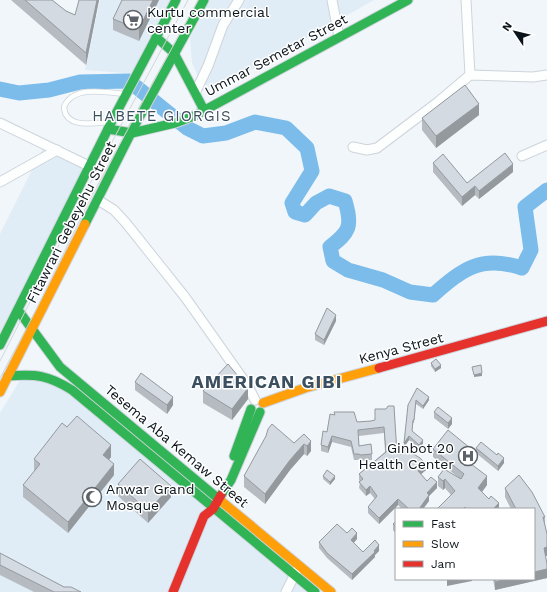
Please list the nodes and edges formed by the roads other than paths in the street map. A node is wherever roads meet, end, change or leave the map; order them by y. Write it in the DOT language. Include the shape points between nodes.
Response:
graph roads {
  1 [pos="176,0"];
  2 [pos="204,0"];
  3 [pos="239,0"];
  4 [pos="332,0"];
  5 [pos="408,0"];
  6 [pos="466,0"];
  7 [pos="156,37"];
  8 [pos="339,37"];
  9 [pos="174,53"];
  10 [pos="470,75"];
  11 [pos="547,75"];
  12 [pos="127,93"];
  13 [pos="195,93"];
  14 [pos="204,110"];
  15 [pos="0,123"];
  16 [pos="110,125"];
  17 [pos="132,133"];
  18 [pos="547,145"];
  19 [pos="353,147"];
  20 [pos="57,150"];
  21 [pos="522,156"];
  22 [pos="89,166"];
  23 [pos="0,182"];
  24 [pos="98,200"];
  25 [pos="43,284"];
  26 [pos="18,310"];
  27 [pos="547,321"];
  28 [pos="32,330"];
  29 [pos="0,345"];
  30 [pos="8,376"];
  31 [pos="0,392"];
  32 [pos="257,406"];
  33 [pos="218,496"];
  34 [pos="211,507"];
  35 [pos="301,566"];
  36 [pos="293,575"];
  37 [pos="173,592"];
  38 [pos="286,592"];
  39 [pos="315,592"];
  40 [pos="331,592"];
  1 -- 7 [label="main road, Fitawrari Gebeyehu Street"];
  2 -- 9 [label="main road, Fitawrari Gebeyehu Street"];
  3 -- 13 [label="street" via="223,25"];
  4 -- 8 [label="street"];
  5 -- 8 [label="main road, Ummar Semetar Street"];
  6 -- 10 [label="street"];
  7 -- 9 [label="main road"];
  7 -- 12 [label="main road, Fitawrari Gebeyehu Street"];
  8 -- 14 [label="main road, Ummar Semetar Street"];
  9 -- 13 [label="main road"];
  9 -- 17 [label="main road, Fitawrari Gebeyehu Street"];
  10 -- 11 [label="street"];
  10 -- 19 [label="street" via="377,148 367,150"];
  12 -- 16 [label="main road, Fitawrari Gebeyehu Street"];
  12 -- 16 [label="lane" via="89,91 71,98 64,107 69,118 78,123"];
  13 -- 14 [label="main road"];
  14 -- 17 [label="main road, Ummar Semetar Street" via="175,123"];
  15 -- 20 [label="street"];
  16 -- 17 [label="main road"];
  16 -- 22 [label="main road, Fitawrari Gebeyehu Street"];
  17 -- 24 [label="main road, Fitawrari Gebeyehu Street"];
  18 -- 21 [label="street"];
  20 -- 22 [label="street"];
  20 -- 23 [label="street"];
  22 -- 25 [label="main road, Fitawrari Gebeyehu Street"];
  24 -- 25 [label="main road, Fitawrari Gebeyehu Street"];
  24 -- 32 [label="street" via="122,217 186,298 248,386"];
  25 -- 26 [label="main road, Fitawrari Gebeyehu Street"];
  25 -- 28 [label="main road, Fitawrari Gebeyehu Street"];
  26 -- 28 [label="main road, Tesema Aba Kemaw Street"];
  26 -- 29 [label="main road, Fitawrari Gebeyehu Street"];
  27 -- 32 [label="main road, Kenya Street" via="305,388"];
  28 -- 30 [label="main road, Fitawrari Gebeyehu Street"];
  28 -- 33 [label="main road, Tesema Aba Kemaw Street" via="60,366"];
  30 -- 31 [label="main road, Fitawrari Gebeyehu Street"];
  30 -- 34 [label="main road, Tesema Aba Kemaw Street" via="42,374 72,390"];
  32 -- 33 [label="main road"];
  33 -- 34 [label="main road"];
  33 -- 35 [label="main road, Tesema Aba Kemaw Street"];
  34 -- 36 [label="main road, Tesema Aba Kemaw Street"];
  34 -- 37 [label="main road" via="204,516 186,555"];
  35 -- 36 [label="street"];
  35 -- 40 [label="main road, Tesema Aba Kemaw Street"];
  36 -- 38 [label="street"];
  36 -- 39 [label="main road, Tesema Aba Kemaw Street"];
}
